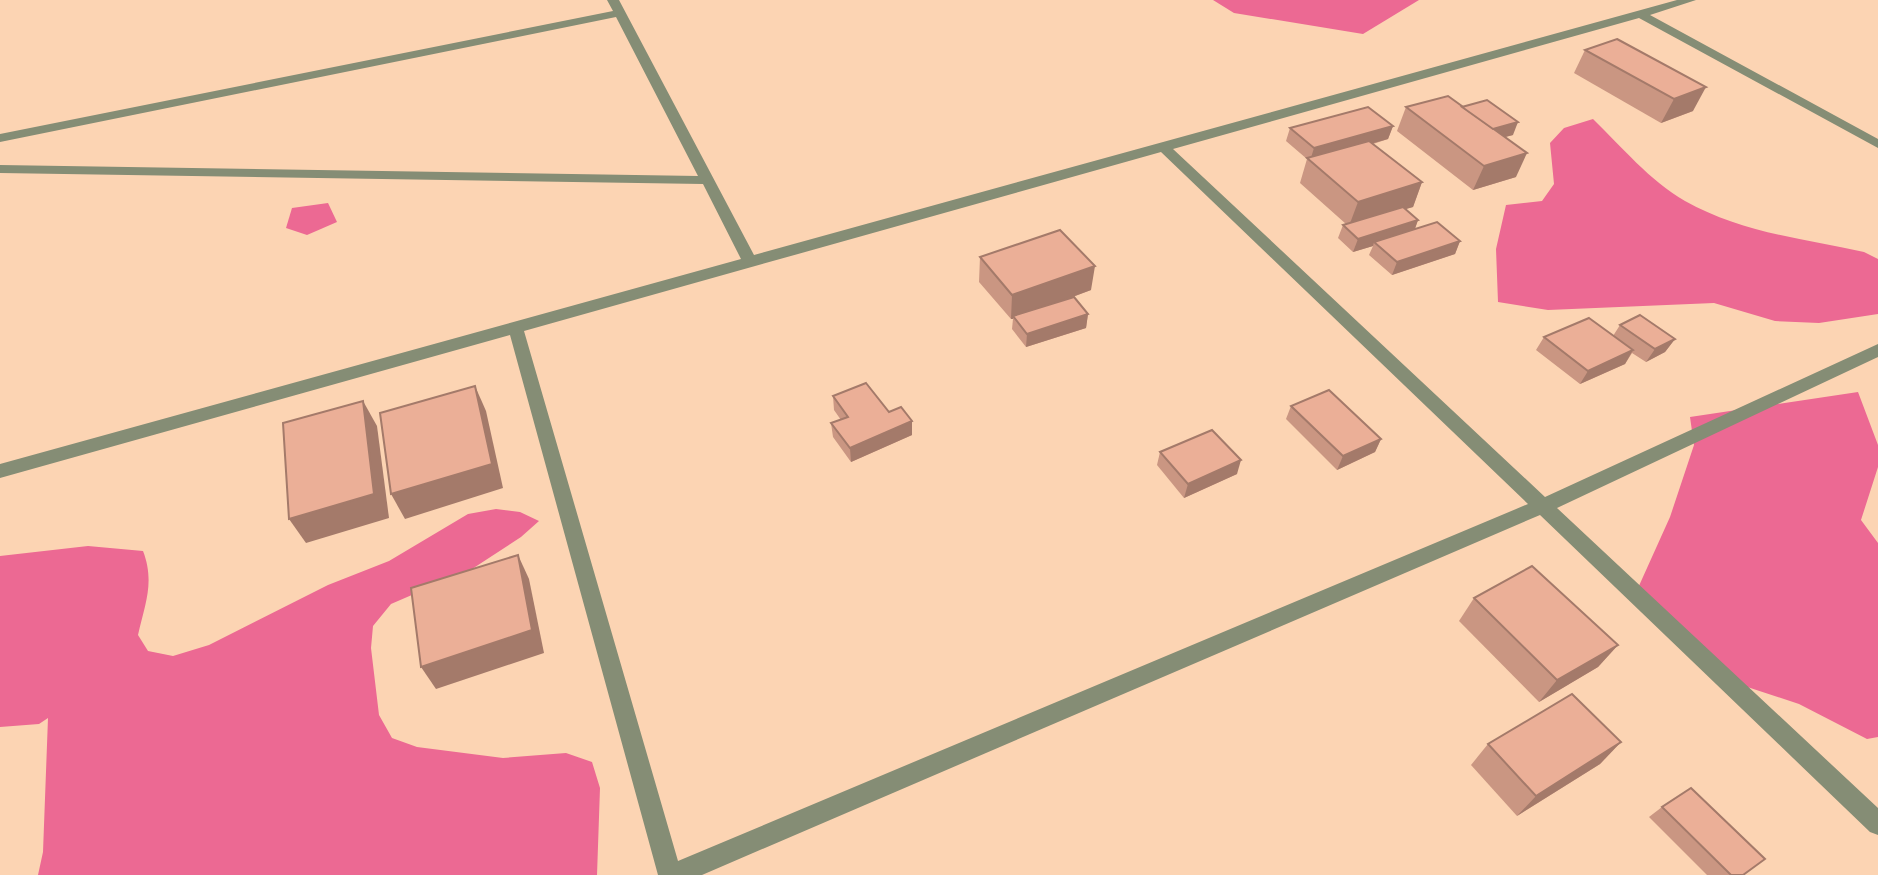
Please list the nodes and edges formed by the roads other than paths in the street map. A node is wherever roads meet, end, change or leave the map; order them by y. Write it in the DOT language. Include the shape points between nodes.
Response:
graph roads {
  1 [pos="613,0"];
  2 [pos="1690,0"];
  3 [pos="620,13"];
  4 [pos="1640,14"];
  5 [pos="0,138"];
  6 [pos="1878,144"];
  7 [pos="1166,148"];
  8 [pos="0,169"];
  9 [pos="708,180"];
  10 [pos="750,261"];
  11 [pos="516,329"];
  12 [pos="1878,350"];
  13 [pos="0,471"];
  14 [pos="1543,506"];
  15 [pos="1878,824"];
  16 [pos="672,875"];
  1 -- 3 [label="street"];
  2 -- 4 [label="street"];
  3 -- 5 [label="street"];
  3 -- 9 [label="street"];
  4 -- 6 [label="street"];
  4 -- 7 [label="street"];
  7 -- 10 [label="street"];
  7 -- 14 [label="street"];
  8 -- 9 [label="street"];
  9 -- 10 [label="street"];
  10 -- 11 [label="street"];
  11 -- 13 [label="street"];
  11 -- 16 [label="street"];
  12 -- 14 [label="street"];
  14 -- 15 [label="street"];
  14 -- 16 [label="street"];
}
